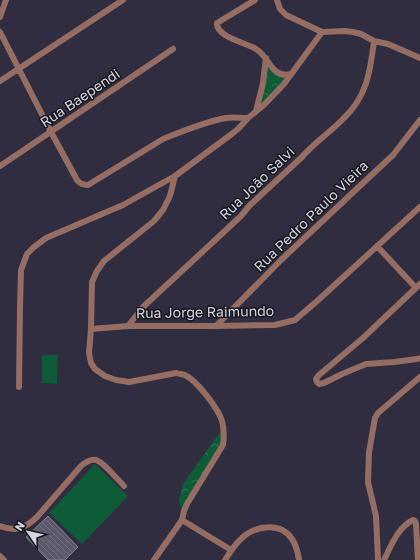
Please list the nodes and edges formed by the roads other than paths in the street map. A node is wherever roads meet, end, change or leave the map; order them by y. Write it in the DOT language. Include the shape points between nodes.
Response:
graph roads {
  1 [pos="6,0"];
  2 [pos="123,0"];
  3 [pos="256,0"];
  4 [pos="277,0"];
  5 [pos="0,17"];
  6 [pos="0,32"];
  7 [pos="322,32"];
  8 [pos="374,41"];
  9 [pos="173,49"];
  10 [pos="266,58"];
  11 [pos="420,58"];
  12 [pos="18,69"];
  13 [pos="291,74"];
  14 [pos="0,82"];
  15 [pos="256,112"];
  16 [pos="248,118"];
  17 [pos="420,120"];
  18 [pos="51,132"];
  19 [pos="0,166"];
  20 [pos="175,176"];
  21 [pos="420,207"];
  22 [pos="377,246"];
  23 [pos="418,286"];
  24 [pos="128,326"];
  25 [pos="216,326"];
  26 [pos="91,329"];
  27 [pos="420,358"];
  28 [pos="420,377"];
  29 [pos="19,387"];
  30 [pos="124,486"];
  31 [pos="182,520"];
  32 [pos="0,526"];
  33 [pos="231,550"];
  34 [pos="0,556"];
  35 [pos="4,560"];
  36 [pos="154,560"];
  37 [pos="226,560"];
  38 [pos="299,560"];
  39 [pos="378,560"];
  40 [pos="384,560"];
  41 [pos="418,560"];
  1 -- 5 [label="street"];
  2 -- 12 [label="street"];
  3 -- 10 [label="street" via="216,26 227,37 256,49"];
  4 -- 7 [label="street" via="280,9 286,15"];
  6 -- 12 [label="street"];
  7 -- 8 [label="street" via="353,32"];
  7 -- 13 [label="street"];
  8 -- 11 [label="street" via="388,44"];
  8 -- 24 [label="street, Rua João Salvi" via="370,71 355,106 143,307"];
  9 -- 18 [label="street, Rua Baependi"];
  10 -- 13 [label="street" via="279,74"];
  10 -- 15 [label="street"];
  12 -- 14 [label="street"];
  12 -- 18 [label="street"];
  13 -- 15 [label="street"];
  15 -- 16 [label="street"];
  16 -- 18 [label="street" via="227,118 175,134 88,185 80,184 77,180"];
  16 -- 20 [label="street" via="238,129"];
  17 -- 25 [label="street, Rua Pedro Paulo Vieira" via="393,154 281,260"];
  18 -- 19 [label="street, Rua Baependi"];
  20 -- 26 [label="street" via="170,196 154,221 104,261 96,271 92,282"];
  20 -- 29 [label="street" via="123,205 46,238 27,254 21,270"];
  21 -- 22 [label="street, Rua Jorge Raimundo"];
  22 -- 23 [label="street"];
  22 -- 25 [label="street, Rua Jorge Raimundo" via="295,320 275,325"];
  23 -- 27 [label="street" via="316,379 319,384 324,383 366,364"];
  24 -- 25 [label="street, Rua Jorge Raimundo"];
  24 -- 26 [label="street, Rua Jorge Raimundo"];
  26 -- 31 [label="street" via="91,363 105,376 129,382 176,373 184,374 206,395 222,421 223,445 187,504"];
  28 -- 39 [label="street" via="375,418 368,482 376,516"];
  30 -- 32 [label="street" via="101,462 88,461 32,522 13,530"];
  31 -- 33 [label="street"];
  31 -- 36 [label="street"];
  33 -- 37 [label="street"];
  33 -- 38 [label="street" via="255,529 276,527 291,538"];
  34 -- 35 [label="street"];
  40 -- 41 [label="street" via="401,530 413,520 416,524"];
}
